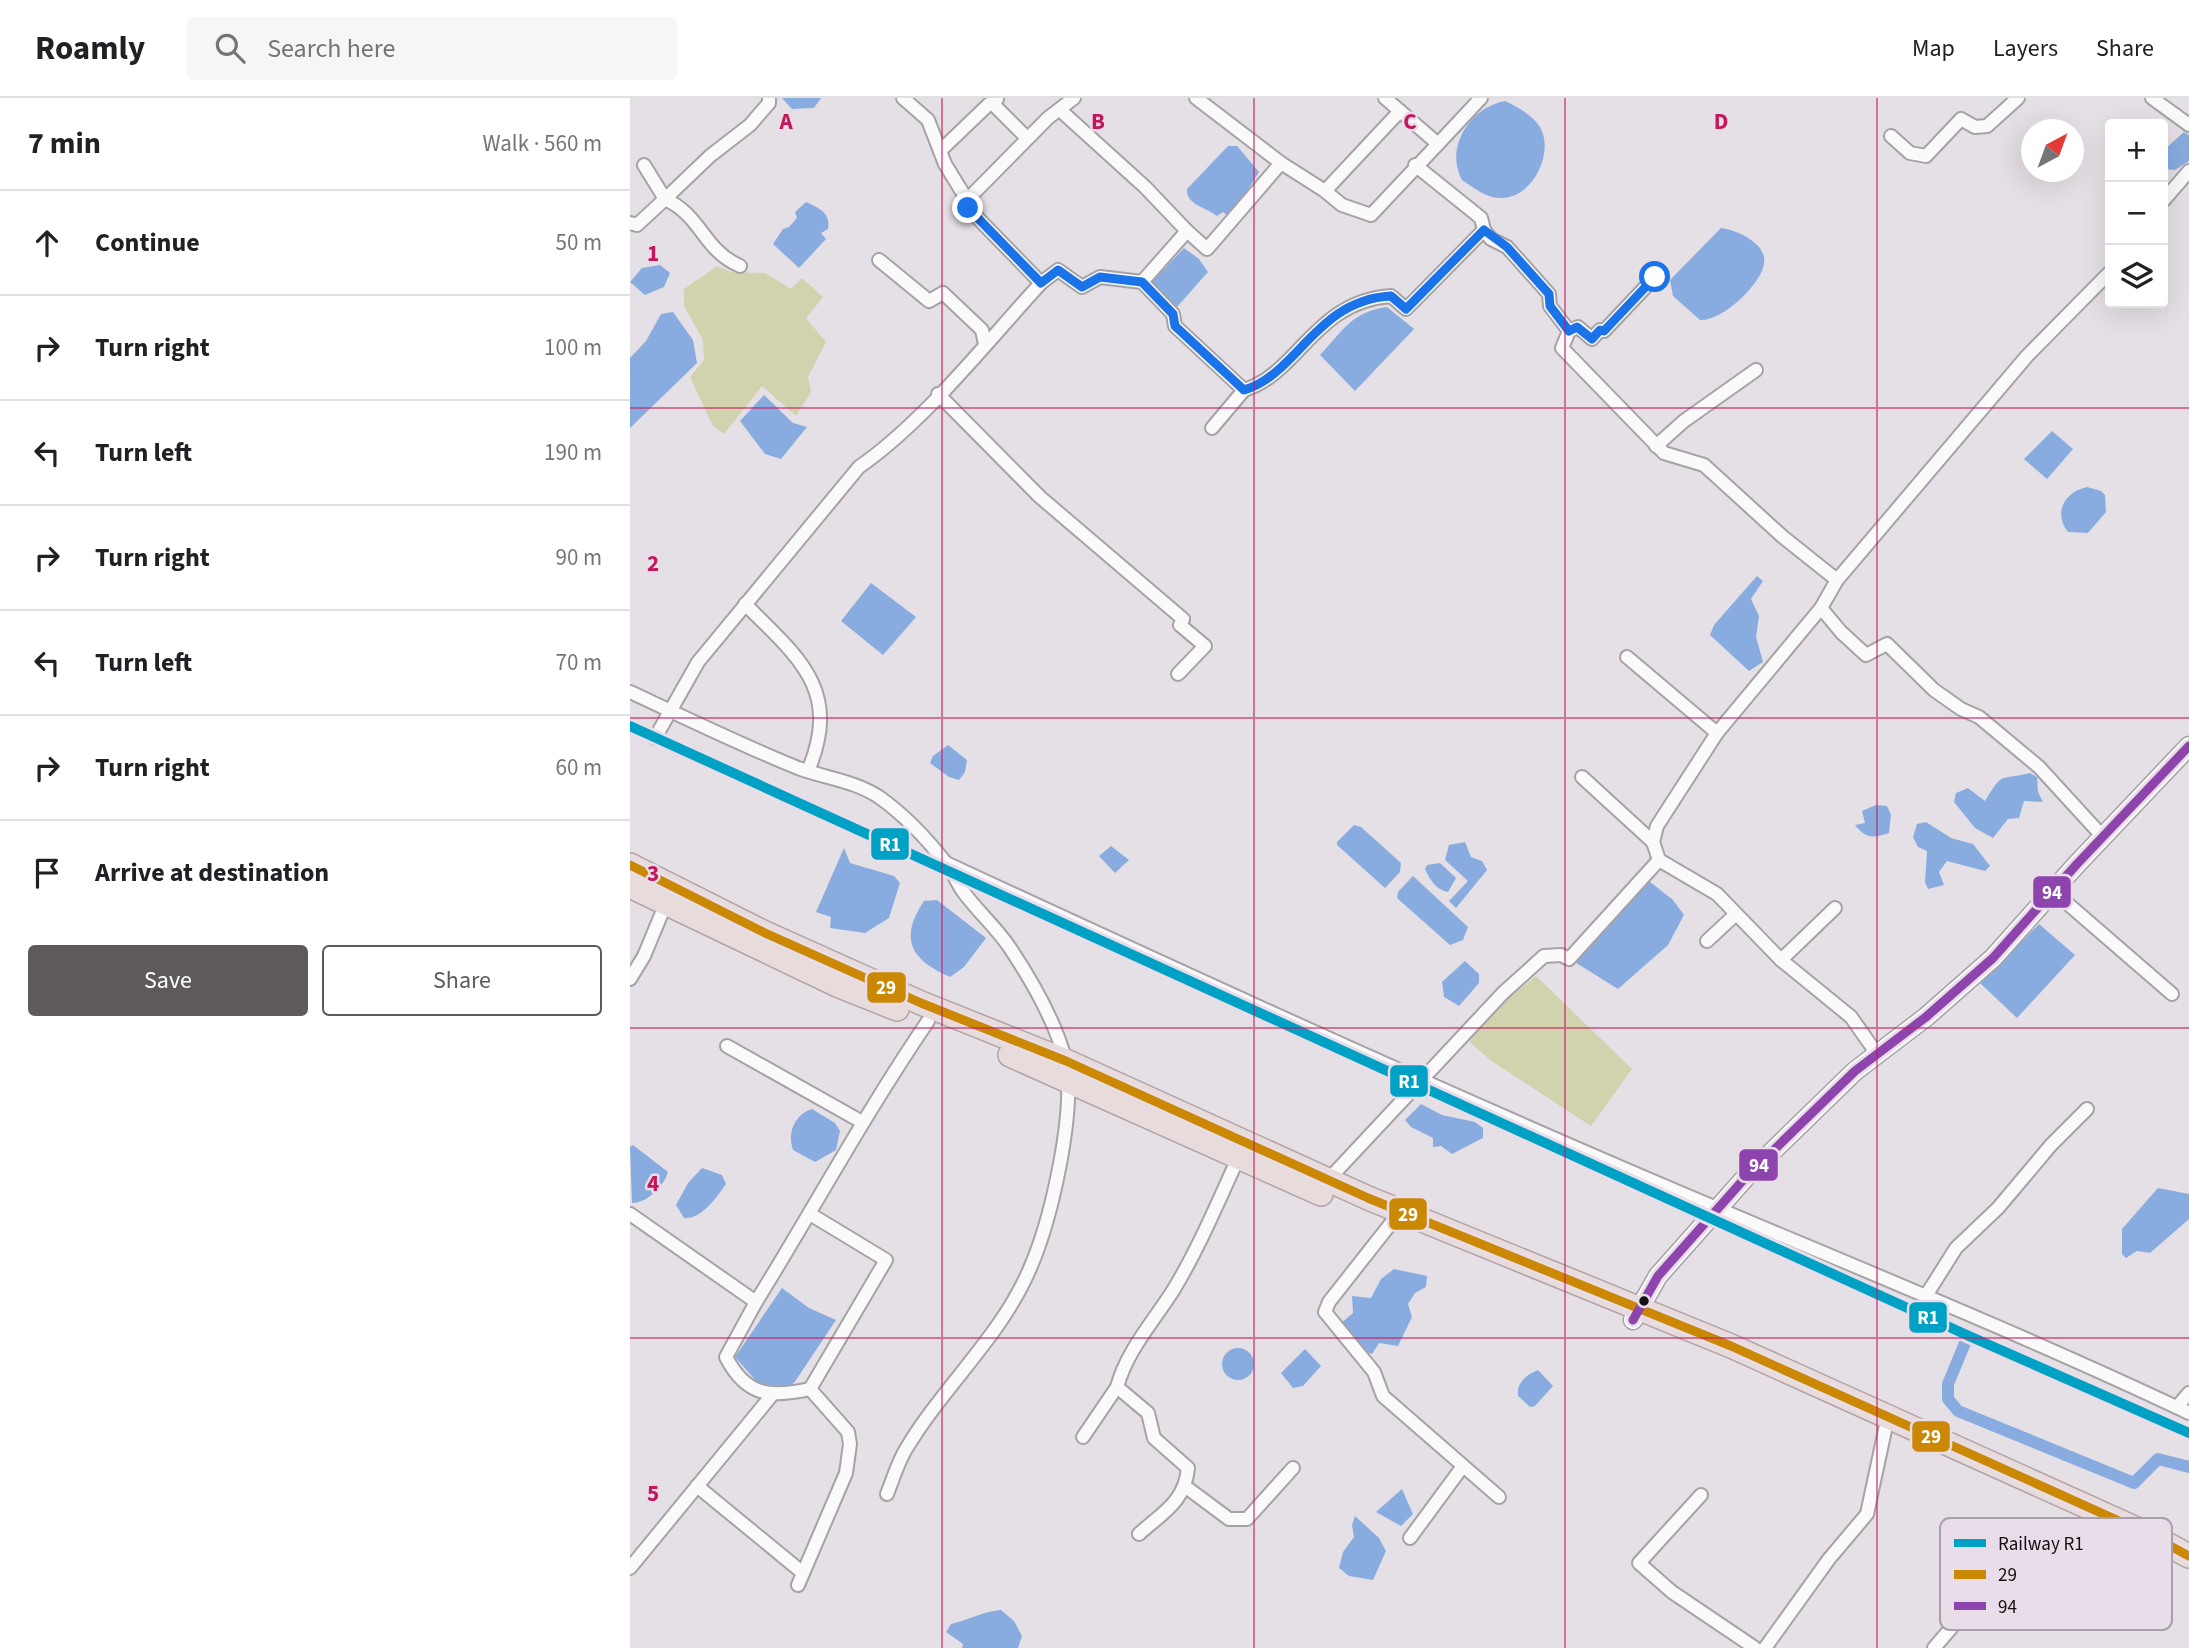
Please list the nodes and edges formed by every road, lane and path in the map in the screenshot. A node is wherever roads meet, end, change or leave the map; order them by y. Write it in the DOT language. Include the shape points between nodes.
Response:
graph roads {
  1 [pos="769,98"];
  2 [pos="904,98"];
  3 [pos="1074,98"];
  4 [pos="1196,98"];
  5 [pos="1385,98"];
  6 [pos="1481,98"];
  7 [pos="2018,98"];
  8 [pos="2152,98"];
  9 [pos="995,101"];
  10 [pos="1060,110"];
  11 [pos="1400,111"];
  12 [pos="2189,125"];
  13 [pos="1891,136"];
  14 [pos="1027,138"];
  15 [pos="1438,144"];
  16 [pos="940,151"];
  17 [pos="1281,163"];
  18 [pos="645,165"];
  19 [pos="1415,165"];
  20 [pos="2189,171"];
  21 [pos="1325,191"];
  22 [pos="2168,195"];
  23 [pos="665,199"];
  24 [pos="967,200"];
  25 [pos="630,223"];
  26 [pos="1484,230"];
  27 [pos="1187,231"];
  28 [pos="879,260"];
  29 [pos="740,266"];
  30 [pos="1655,277"];
  31 [pos="2105,277"];
  32 [pos="1142,282"];
  33 [pos="1041,283"];
  34 [pos="1569,331"];
  35 [pos="985,344"];
  36 [pos="1756,370"];
  37 [pos="1244,390"];
  38 [pos="938,394"];
  39 [pos="1212,428"];
  40 [pos="1656,446"];
  41 [pos="1837,580"];
  42 [pos="745,604"];
  43 [pos="1821,608"];
  44 [pos="1627,657"];
  45 [pos="1178,674"];
  46 [pos="630,692"];
  47 [pos="668,710"];
  48 [pos="1717,733"];
  49 [pos="655,738"];
  50 [pos="2187,754"];
  51 [pos="808,771"];
  52 [pos="1582,777"];
  53 [pos="2103,836"];
  54 [pos="1653,842"];
  55 [pos="1659,860"];
  56 [pos="946,863"];
  57 [pos="630,864"];
  58 [pos="630,886"];
  59 [pos="2053,891"];
  60 [pos="666,903"];
  61 [pos="1835,908"];
  62 [pos="1736,914"];
  63 [pos="1707,941"];
  64 [pos="1781,960"];
  65 [pos="630,979"];
  66 [pos="2172,994"];
  67 [pos="928,1021"];
  68 [pos="727,1046"];
  69 [pos="1877,1054"];
  70 [pos="1066,1071"];
  71 [pos="1423,1080"];
  72 [pos="2087,1109"];
  73 [pos="862,1122"];
  74 [pos="1242,1150"];
  75 [pos="1328,1180"];
  76 [pos="1717,1208"];
  77 [pos="630,1214"];
  78 [pos="810,1214"];
  79 [pos="1391,1222"];
  80 [pos="1927,1294"];
  81 [pos="757,1302"];
  82 [pos="1636,1314"];
  83 [pos="1117,1387"];
  84 [pos="810,1389"];
  85 [pos="2189,1392"];
  86 [pos="772,1395"];
  87 [pos="2183,1410"];
  88 [pos="1886,1423"];
  89 [pos="1083,1437"];
  90 [pos="1463,1466"];
  91 [pos="1293,1468"];
  92 [pos="697,1486"];
  93 [pos="1186,1487"];
  94 [pos="887,1494"];
  95 [pos="1701,1495"];
  96 [pos="1499,1497"];
  97 [pos="2081,1518"];
  98 [pos="2102,1518"];
  99 [pos="1139,1534"];
  100 [pos="1410,1538"];
  101 [pos="2172,1549"];
  102 [pos="2189,1556"];
  103 [pos="2172,1564"];
  104 [pos="630,1568"];
  105 [pos="2189,1573"];
  106 [pos="1949,1630"];
  107 [pos="1755,1648"];
  108 [pos="1765,1648"];
  109 [pos="1934,1648"];
  1 -- 23 [label="street" via="750,125"];
  2 -- 16 [label="street" via="928,120"];
  3 -- 10 [label="street"];
  4 -- 17 [label="street"];
  5 -- 11 [label="street"];
  6 -- 15 [label="street"];
  7 -- 13 [label="street" via="1987,126 1975,127 1961,120 1926,156 1910,153"];
  8 -- 12 [label="street"];
  9 -- 14 [label="street"];
  9 -- 16 [label="street"];
  10 -- 14 [label="street"];
  10 -- 27 [label="street"];
  11 -- 15 [label="street"];
  11 -- 21 [label="street"];
  14 -- 24 [label="street"];
  15 -- 19 [label="street"];
  16 -- 24 [label="street"];
  17 -- 21 [label="street"];
  17 -- 27 [label="street" via="1207,249"];
  18 -- 23 [label="street"];
  19 -- 21 [label="street" via="1371,215 1342,205"];
  19 -- 26 [label="street" via="1481,218"];
  20 -- 22 [label="street"];
  23 -- 25 [label="street" via="637,225"];
  23 -- 29 [label="street" via="698,224 722,258"];
  24 -- 33 [label="street" via="968,208"];
  26 -- 34 [label="street" via="1507,247 1549,294 1550,306"];
  26 -- 37 [label="street" via="1406,309 1391,296 1383,296 1339,313 1260,386"];
  27 -- 32 [label="street"];
  28 -- 35 [label="street" via="929,301 943,293 982,330"];
  30 -- 34 [label="street" via="1592,339 1577,327"];
  31 -- 41 [label="street" via="2027,356"];
  32 -- 33 [label="street" via="1100,277 1082,287 1058,270"];
  32 -- 37 [label="street" via="1173,314 1175,326"];
  33 -- 35 [label="street"];
  34 -- 40 [label="street" via="1562,348"];
  35 -- 38 [label="street"];
  36 -- 40 [label="street"];
  37 -- 39 [label="street"];
  38 -- 42 [label="street" via="887,448 859,467"];
  38 -- 45 [label="street" via="1040,497 1183,619 1180,625 1205,646"];
  40 -- 41 [label="street" via="1671,456 1704,465"];
  41 -- 43 [label="street"];
  42 -- 47 [label="street" via="698,662"];
  42 -- 51 [label="street" via="807,670 817,691 822,733"];
  43 -- 48 [label="street"];
  43 -- 53 [label="street" via="1866,655 1887,644 1941,695 1979,716 2039,768"];
  44 -- 48 [label="street"];
  46 -- 47 [label="street"];
  47 -- 49 [label="street"];
  47 -- 51 [label="street"];
  48 -- 54 [label="street" via="1657,826"];
  50 -- 53 [label="street"];
  51 -- 56 [label="street" via="851,783 879,797"];
  52 -- 54 [label="street"];
  53 -- 59 [label="street"];
  54 -- 55 [label="street"];
  55 -- 62 [label="street" via="1709,886"];
  55 -- 71 [label="street" via="1569,959 1544,956 1503,993"];
  56 -- 70 [label="street" via="1032,984"];
  56 -- 71 [label="street"];
  57 -- 70 [label="highway"];
  58 -- 60 [label="highway"];
  59 -- 66 [label="street"];
  59 -- 69 [label="street" via="1993,958"];
  60 -- 65 [label="street"];
  60 -- 67 [label="highway" via="837,985"];
  61 -- 64 [label="street"];
  62 -- 63 [label="street"];
  62 -- 64 [label="street"];
  64 -- 69 [label="street" via="1851,1017"];
  67 -- 70 [label="highway"];
  67 -- 73 [label="street"];
  68 -- 73 [label="street"];
  69 -- 76 [label="street"];
  70 -- 74 [label="highway"];
  70 -- 94 [label="street" via="1067,1112 1058,1172 1032,1265 998,1328 905,1451"];
  71 -- 75 [label="street"];
  71 -- 76 [label="street"];
  72 -- 80 [label="street" via="1956,1248"];
  73 -- 78 [label="street"];
  74 -- 75 [label="highway"];
  74 -- 79 [label="highway"];
  74 -- 83 [label="street" via="1174,1289 1132,1351"];
  75 -- 82 [label="highway"];
  76 -- 80 [label="street"];
  76 -- 82 [label="street" via="1658,1276"];
  77 -- 81 [label="street"];
  78 -- 81 [label="street"];
  78 -- 84 [label="street" via="886,1260"];
  79 -- 82 [label="highway"];
  79 -- 90 [label="street" via="1325,1312 1374,1372 1383,1396"];
  80 -- 87 [label="street"];
  81 -- 86 [label="street" via="726,1357 736,1377"];
  82 -- 88 [label="highway"];
  83 -- 89 [label="street"];
  83 -- 93 [label="street" via="1148,1413 1154,1438 1188,1468"];
  84 -- 86 [label="street"];
  84 -- 92 [label="street" via="848,1432 850,1444 846,1473 801,1579"];
  85 -- 87 [label="street"];
  86 -- 92 [label="street"];
  88 -- 97 [label="highway"];
  88 -- 98 [label="highway"];
  88 -- 108 [label="street" via="1867,1514"];
  90 -- 96 [label="street"];
  90 -- 100 [label="street"];
  91 -- 93 [label="street" via="1247,1519 1229,1519"];
  92 -- 104 [label="street"];
  93 -- 99 [label="street"];
  95 -- 107 [label="street" via="1639,1563 1672,1592"];
  101 -- 102 [label="highway"];
  103 -- 105 [label="highway"];
  106 -- 109 [label="street"];
}
